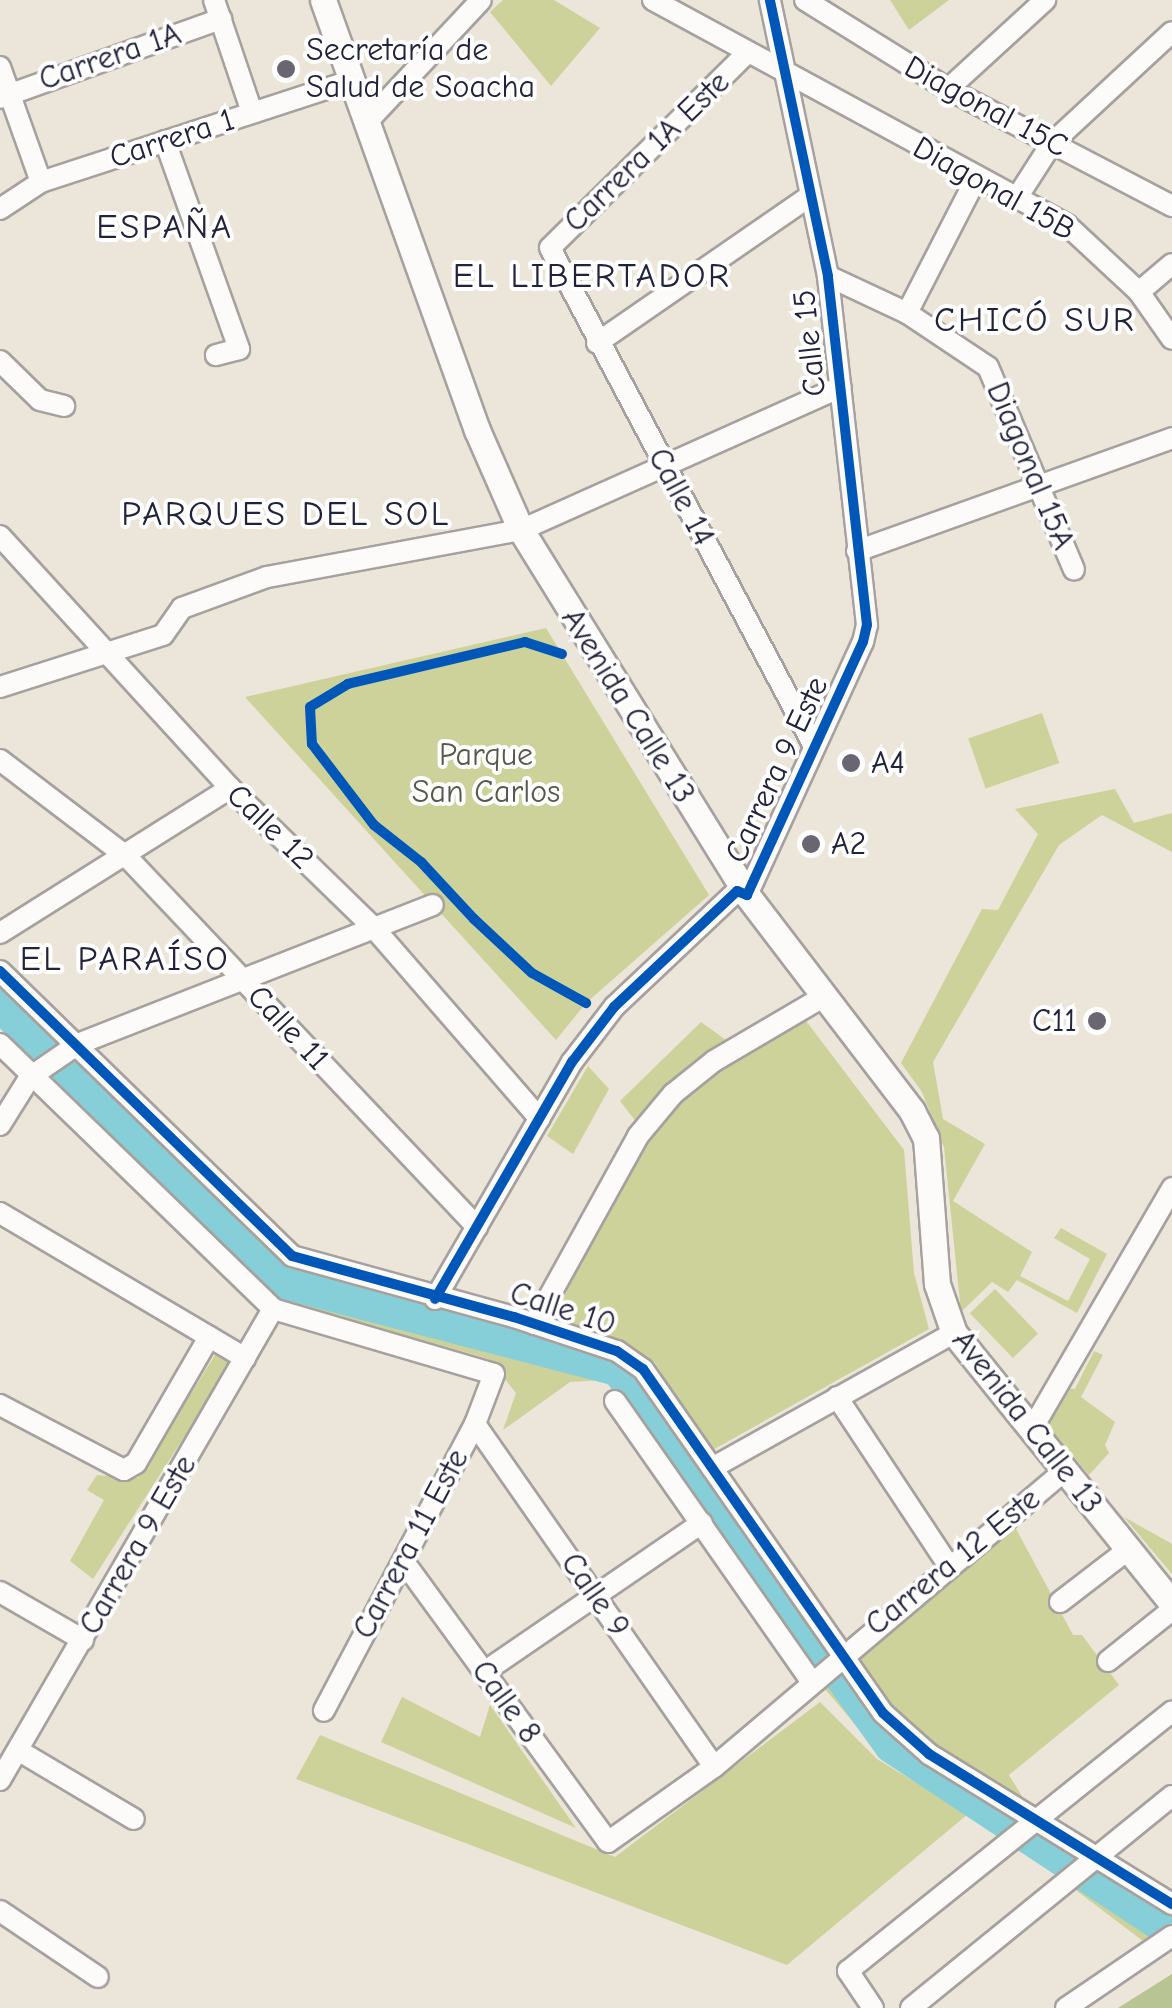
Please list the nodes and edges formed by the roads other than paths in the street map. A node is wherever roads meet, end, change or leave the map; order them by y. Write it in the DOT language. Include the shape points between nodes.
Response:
graph roads {
  1 [pos="481,0"];
  2 [pos="654,0"];
  3 [pos="770,0"];
  4 [pos="805,0"];
  5 [pos="1044,0"];
  6 [pos="331,6"];
  7 [pos="217,10"];
  8 [pos="1172,32"];
  9 [pos="746,56"];
  10 [pos="0,66"];
  11 [pos="785,76"];
  12 [pos="350,81"];
  13 [pos="948,89"];
  14 [pos="4,95"];
  15 [pos="252,112"];
  16 [pos="366,124"];
  17 [pos="165,141"];
  18 [pos="1052,142"];
  19 [pos="976,179"];
  20 [pos="41,182"];
  21 [pos="1018,196"];
  22 [pos="810,197"];
  23 [pos="1172,206"];
  24 [pos="0,209"];
  25 [pos="550,248"];
  26 [pos="1172,264"];
  27 [pos="828,276"];
  28 [pos="1138,292"];
  29 [pos="907,312"];
  30 [pos="1172,340"];
  31 [pos="597,342"];
  32 [pos="216,355"];
  33 [pos="0,361"];
  34 [pos="840,387"];
  35 [pos="64,406"];
  36 [pos="1172,438"];
  37 [pos="664,466"];
  38 [pos="1041,483"];
  39 [pos="521,530"];
  40 [pos="0,536"];
  41 [pos="858,551"];
  42 [pos="1074,570"];
  43 [pos="867,624"];
  44 [pos="108,657"];
  45 [pos="0,687"];
  46 [pos="814,746"];
  47 [pos="0,760"];
  48 [pos="230,788"];
  49 [pos="126,856"];
  50 [pos="747,895"];
  51 [pos="433,905"];
  52 [pos="373,927"];
  53 [pos="0,933"];
  54 [pos="0,971"];
  55 [pos="245,982"];
  56 [pos="822,997"];
  57 [pos="0,1044"];
  58 [pos="78,1044"];
  59 [pos="30,1076"];
  60 [pos="540,1119"];
  61 [pos="0,1125"];
  62 [pos="1172,1188"];
  63 [pos="0,1213"];
  64 [pos="477,1227"];
  65 [pos="436,1299"];
  66 [pos="273,1309"];
  67 [pos="534,1324"];
  68 [pos="954,1333"];
  69 [pos="209,1338"];
  70 [pos="245,1358"];
  71 [pos="837,1397"];
  72 [pos="614,1401"];
  73 [pos="0,1405"];
  74 [pos="475,1424"];
  75 [pos="1032,1429"];
  76 [pos="712,1468"];
  77 [pos="1066,1470"];
  78 [pos="702,1523"];
  79 [pos="1130,1548"];
  80 [pos="404,1562"];
  81 [pos="949,1566"];
  82 [pos="0,1592"];
  83 [pos="595,1596"];
  84 [pos="1060,1602"];
  85 [pos="1172,1606"];
  86 [pos="83,1640"];
  87 [pos="838,1657"];
  88 [pos="1108,1660"];
  89 [pos="484,1672"];
  90 [pos="814,1677"];
  91 [pos="1172,1711"];
  92 [pos="324,1712"];
  93 [pos="21,1752"];
  94 [pos="714,1767"];
  95 [pos="0,1780"];
  96 [pos="1172,1796"];
  97 [pos="134,1820"];
  98 [pos="1032,1824"];
  99 [pos="608,1842"];
  100 [pos="1091,1861"];
  101 [pos="1172,1904"];
  102 [pos="0,1911"];
  103 [pos="1165,1941"];
  104 [pos="98,1977"];
  105 [pos="873,2008"];
  106 [pos="912,2008"];
  107 [pos="1066,2008"];
  1 -- 16 [label="street"];
  2 -- 9 [label="street, Diagonal 15B"];
  3 -- 11 [label="street, Calle 15"];
  4 -- 13 [label="street, Diagonal 15C"];
  5 -- 13 [label="street"];
  6 -- 12 [label="main road, Avenida Calle 13"];
  7 -- 14 [label="street, Carrera 1A"];
  7 -- 15 [label="street"];
  8 -- 18 [label="street"];
  9 -- 11 [label="street, Diagonal 15B"];
  9 -- 25 [label="street, Carrera 1A Este"];
  10 -- 14 [label="street"];
  11 -- 19 [label="street, Diagonal 15B"];
  11 -- 22 [label="street, Calle 15"];
  12 -- 15 [label="street, Carrera 1"];
  12 -- 16 [label="main road, Avenida Calle 13"];
  13 -- 18 [label="street, Diagonal 15C"];
  14 -- 20 [label="street"];
  15 -- 17 [label="street, Carrera 1"];
  16 -- 39 [label="main road, Avenida Calle 13" via="477,430"];
  17 -- 20 [label="street, Carrera 1"];
  17 -- 32 [label="street" via="239,349"];
  18 -- 21 [label="street"];
  18 -- 23 [label="street, Diagonal 15C"];
  19 -- 21 [label="street, Diagonal 15B"];
  19 -- 29 [label="street"];
  20 -- 24 [label="street, Carrera 1"];
  21 -- 28 [label="street, Diagonal 15B" via="1094,246"];
  22 -- 27 [label="street, Calle 15"];
  22 -- 31 [label="street"];
  25 -- 31 [label="street, Calle 14"];
  26 -- 28 [label="street"];
  27 -- 29 [label="street, Diagonal 15A"];
  27 -- 34 [label="street, Calle 15"];
  28 -- 30 [label="street, Diagonal 15B"];
  29 -- 38 [label="street, Diagonal 15A" via="988,367"];
  31 -- 37 [label="street, Calle 14"];
  33 -- 35 [label="street" via="40,400"];
  34 -- 37 [label="street"];
  34 -- 41 [label="street, Calle 15"];
  36 -- 38 [label="street"];
  37 -- 39 [label="street"];
  37 -- 46 [label="street, Calle 14"];
  38 -- 41 [label="street"];
  38 -- 42 [label="street, Diagonal 15A"];
  39 -- 44 [label="street" via="267,577 192,602 163,635"];
  39 -- 50 [label="main road, Avenida Calle 13"];
  40 -- 44 [label="street, Calle 12"];
  41 -- 43 [label="street, Calle 15"];
  43 -- 46 [label="street, Carrera 9 Este"];
  44 -- 45 [label="street"];
  44 -- 48 [label="street, Calle 12"];
  46 -- 50 [label="street, Carrera 9 Este"];
  47 -- 49 [label="street, Calle 11"];
  48 -- 49 [label="street"];
  48 -- 52 [label="street, Calle 12"];
  49 -- 53 [label="street"];
  49 -- 55 [label="street, Calle 11"];
  50 -- 56 [label="main road, Avenida Calle 13"];
  50 -- 60 [label="street, Carrera 9 Este" via="736,891 650,967 572,1062"];
  51 -- 52 [label="street"];
  52 -- 55 [label="street"];
  52 -- 60 [label="street, Calle 12"];
  54 -- 58 [label="street, Calle 10"];
  55 -- 58 [label="street"];
  55 -- 64 [label="street, Calle 11"];
  56 -- 67 [label="street" via="674,1094 638,1136"];
  56 -- 68 [label="main road, Avenida Calle 13" via="889,1077 926,1138 937,1284"];
  57 -- 59 [label="street"];
  58 -- 59 [label="street"];
  58 -- 65 [label="street, Calle 10" via="292,1256"];
  59 -- 61 [label="street"];
  59 -- 66 [label="street"];
  60 -- 64 [label="street, Carrera 9 Este"];
  62 -- 75 [label="street"];
  63 -- 69 [label="street"];
  64 -- 65 [label="street, Carrera 9 Este"];
  65 -- 67 [label="street, Calle 10"];
  66 -- 70 [label="street, Carrera 9 Este"];
  66 -- 74 [label="street, Carrera 11 Este" via="494,1374"];
  67 -- 76 [label="street, Calle 10" via="617,1351 644,1369"];
  68 -- 71 [label="street"];
  68 -- 75 [label="main road, Avenida Calle 13"];
  69 -- 70 [label="street"];
  69 -- 73 [label="street" via="136,1463 124,1470"];
  70 -- 86 [label="street, Carrera 9 Este"];
  71 -- 76 [label="street"];
  71 -- 81 [label="street"];
  72 -- 78 [label="street"];
  74 -- 80 [label="street, Carrera 11 Este"];
  74 -- 83 [label="street, Calle 9"];
  75 -- 77 [label="main road, Avenida Calle 13"];
  76 -- 87 [label="street, Calle 10"];
  77 -- 79 [label="main road, Avenida Calle 13"];
  77 -- 81 [label="street, Carrera 12 Este"];
  78 -- 83 [label="street"];
  78 -- 90 [label="street"];
  79 -- 84 [label="street"];
  79 -- 85 [label="main road, Avenida Calle 13"];
  80 -- 89 [label="street, Calle 8"];
  80 -- 92 [label="street, Carrera 11 Este"];
  81 -- 87 [label="street, Carrera 12 Este"];
  82 -- 86 [label="street"];
  83 -- 89 [label="street"];
  83 -- 94 [label="street, Calle 9"];
  85 -- 88 [label="street"];
  86 -- 93 [label="street, Carrera 9 Este"];
  87 -- 90 [label="street, Carrera 12 Este"];
  87 -- 98 [label="street, Calle 10" via="883,1713 929,1754"];
  89 -- 99 [label="street, Calle 8"];
  90 -- 94 [label="street, Carrera 12 Este"];
  91 -- 98 [label="street"];
  93 -- 95 [label="street, Carrera 9 Este"];
  93 -- 97 [label="street"];
  94 -- 99 [label="street, Carrera 12 Este"];
  96 -- 100 [label="street"];
  98 -- 100 [label="street, Calle 10"];
  98 -- 105 [label="street" via="848,1971"];
  100 -- 101 [label="street, Calle 10"];
  100 -- 106 [label="street"];
  102 -- 104 [label="street"];
  103 -- 107 [label="street"];
}
